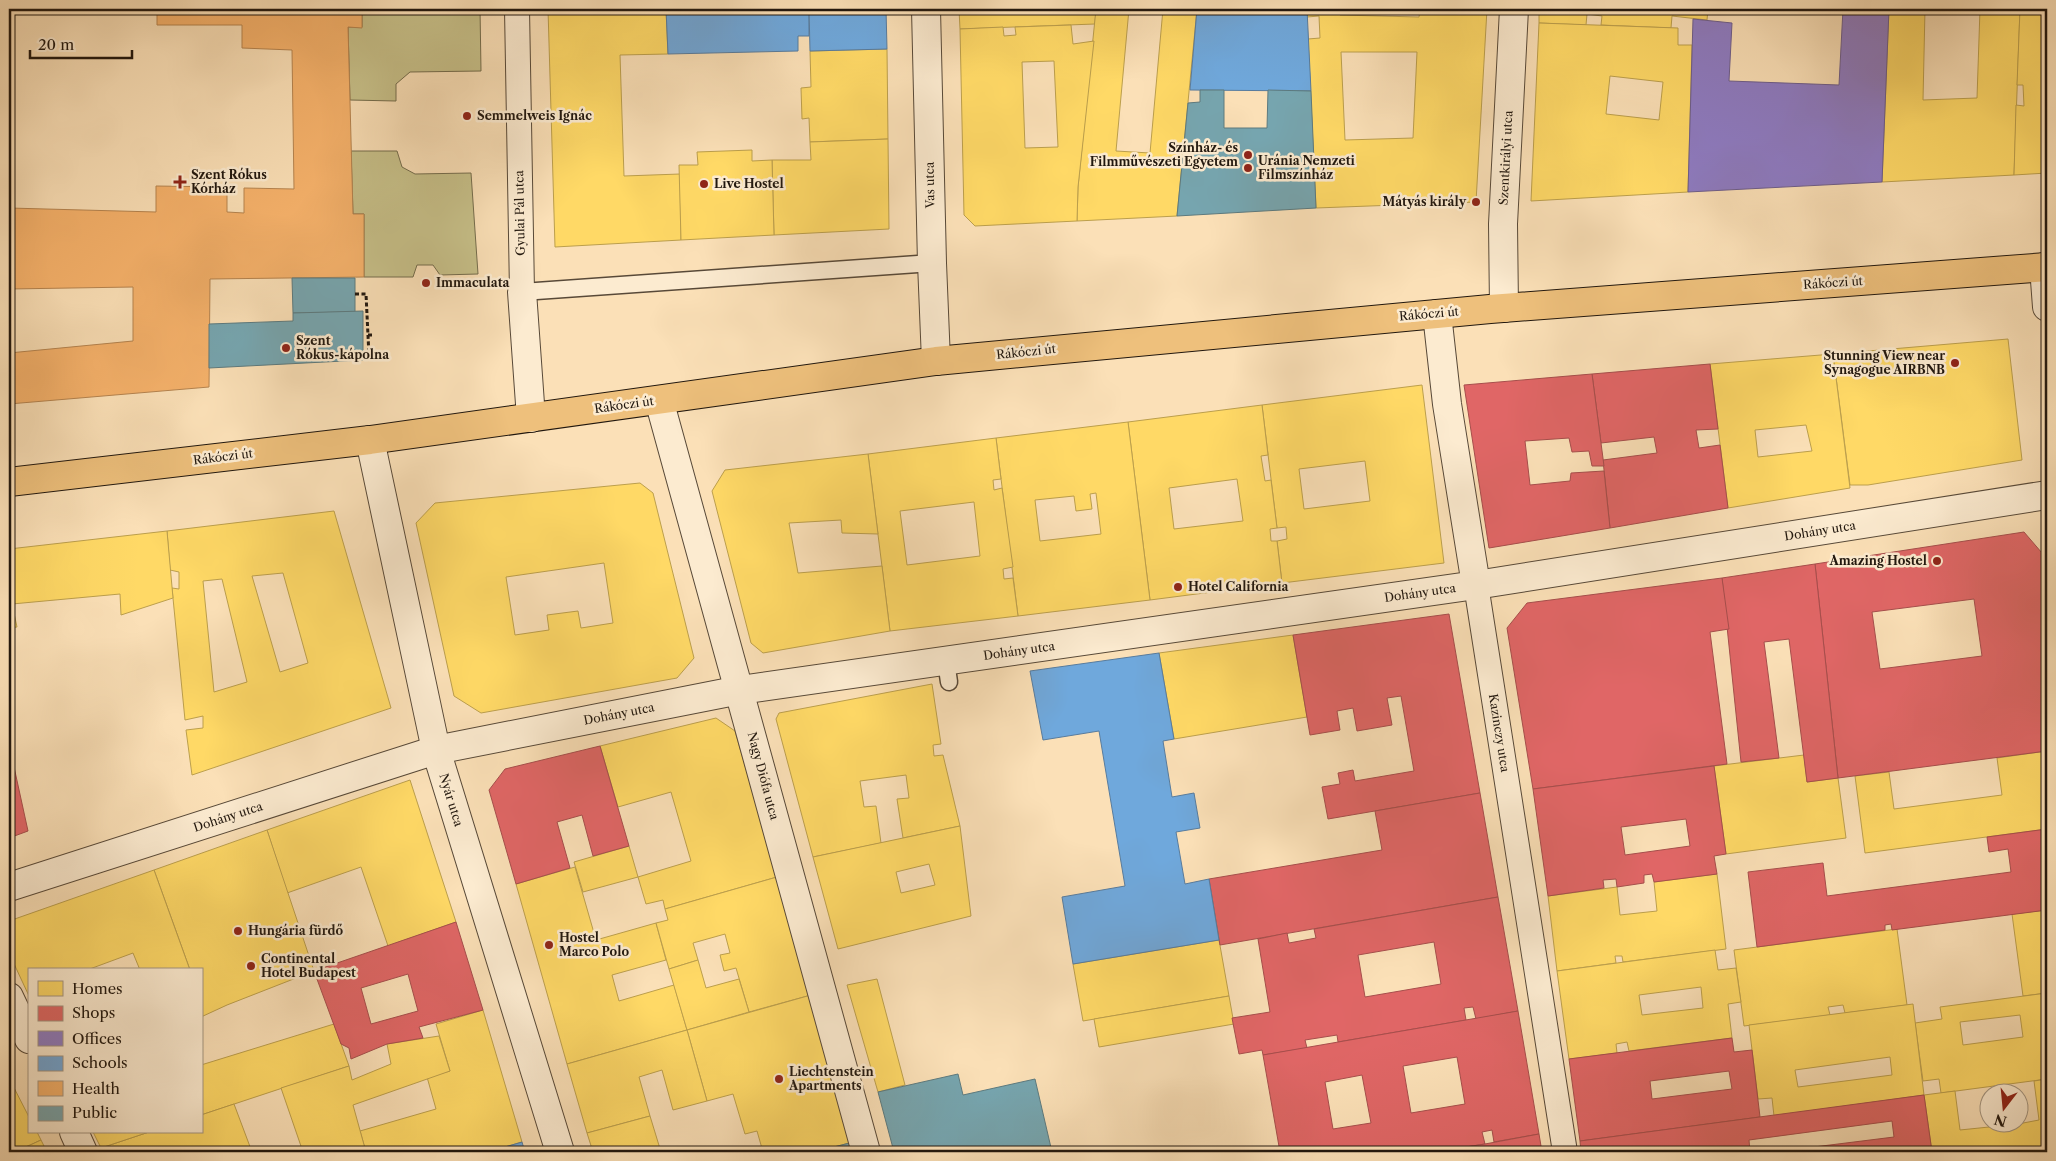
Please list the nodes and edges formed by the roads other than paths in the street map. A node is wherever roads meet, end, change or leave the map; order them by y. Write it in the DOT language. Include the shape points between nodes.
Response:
graph roads {
  1 [pos="517,9"];
  2 [pos="926,9"];
  3 [pos="1514,9"];
  4 [pos="932,263"];
  5 [pos="2045,267"];
  6 [pos="522,292"];
  7 [pos="2047,307"];
  8 [pos="1504,308"];
  9 [pos="1437,314"];
  10 [pos="936,362"];
  11 [pos="659,400"];
  12 [pos="531,418"];
  13 [pos="370,440"];
  14 [pos="9,482"];
  15 [pos="2047,495"];
  16 [pos="1476,585"];
  17 [pos="740,690"];
  18 [pos="436,750"];
  19 [pos="9,887"];
  20 [pos="9,997"];
  21 [pos="28,1037"];
  22 [pos="75,1134"];
  23 [pos="83,1152"];
  24 [pos="560,1152"];
  25 [pos="866,1152"];
  26 [pos="1565,1152"];
  1 -- 6 [label="street, Gyulai Pál utca"];
  2 -- 4 [label="street, Vas utca"];
  3 -- 8 [label="street, Szentkirályi utca" via="1503,224"];
  4 -- 6 [label="lane"];
  4 -- 10 [label="street, Vas utca"];
  5 -- 7 [label="street"];
  5 -- 8 [label="main road, Rákóczi út"];
  6 -- 12 [label="street, Gyulai Pál utca"];
  8 -- 9 [label="main road, Rákóczi út"];
  9 -- 10 [label="main road, Rákóczi út"];
  9 -- 16 [label="street, Kazinczy utca" via="1447,404"];
  10 -- 11 [label="main road, Rákóczi út"];
  11 -- 12 [label="main road, Rákóczi út"];
  11 -- 17 [label="street, Nagy Diófa utca"];
  12 -- 13 [label="main road, Rákóczi út"];
  13 -- 14 [label="main road, Rákóczi út"];
  13 -- 18 [label="street, Nyár utca"];
  15 -- 16 [label="street, Dohány utca"];
  16 -- 17 [label="street, Dohány utca" via="948,671"];
  16 -- 26 [label="street, Kazinczy utca"];
  17 -- 18 [label="street, Dohány utca"];
  17 -- 25 [label="street, Nagy Diófa utca"];
  18 -- 19 [label="street, Dohány utca"];
  18 -- 24 [label="street, Nyár utca"];
  20 -- 21 [label="street"];
  22 -- 23 [label="street"];
}
